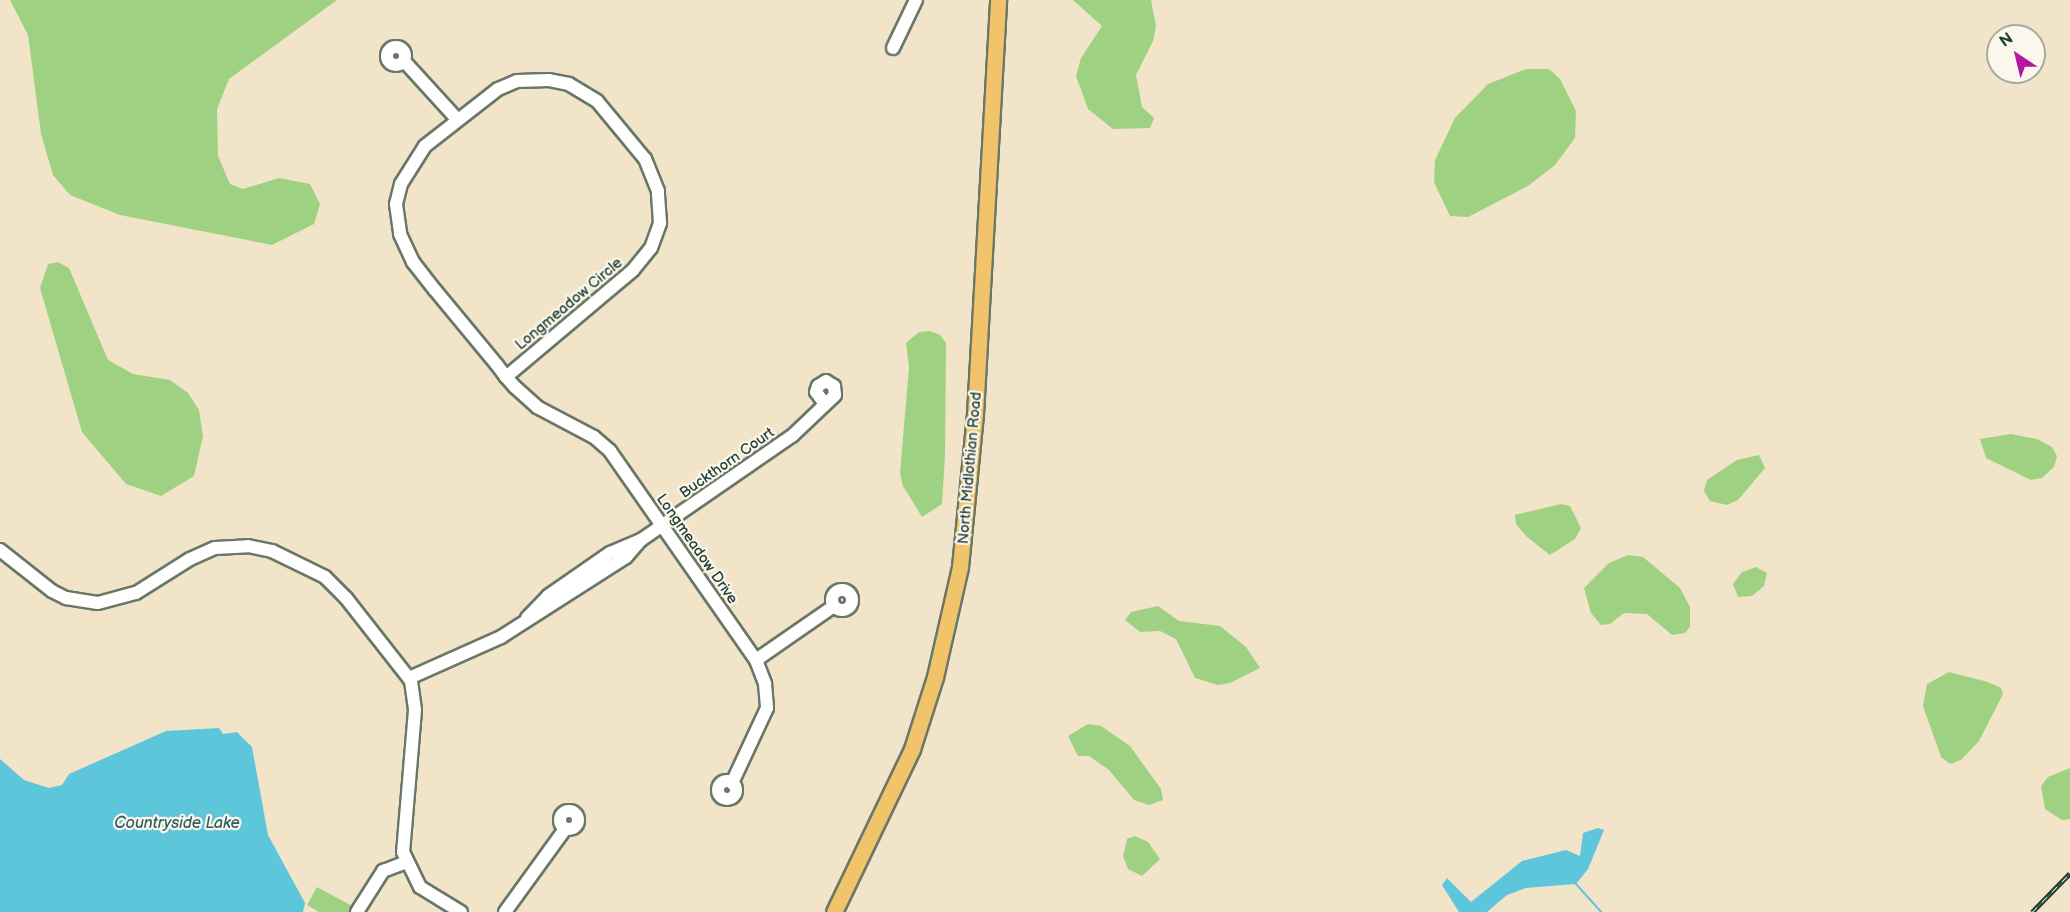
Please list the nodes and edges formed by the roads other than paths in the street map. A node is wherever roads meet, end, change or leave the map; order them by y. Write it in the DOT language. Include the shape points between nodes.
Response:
graph roads {
  1 [pos="916,0"];
  2 [pos="998,0"];
  3 [pos="892,48"];
  4 [pos="404,61"];
  5 [pos="457,119"];
  6 [pos="506,377"];
  7 [pos="825,404"];
  8 [pos="662,526"];
  9 [pos="0,550"];
  10 [pos="834,606"];
  11 [pos="756,660"];
  12 [pos="409,678"];
  13 [pos="732,783"];
  14 [pos="566,829"];
  15 [pos="406,862"];
  16 [pos="357,912"];
  17 [pos="461,912"];
  18 [pos="505,912"];
  19 [pos="834,912"];
  1 -- 3 [label="street"];
  2 -- 19 [label="main road, North Midlothian Road" via="975,414 960,567 935,677 912,749"];
  4 -- 5 [label="street"];
  5 -- 6 [label="street, Longmeadow Circle" via="425,146 408,168 396,204 400,234 413,262"];
  5 -- 6 [label="street, Longmeadow Circle" via="506,85 539,79 569,84 590,95 609,114 645,159 658,191 658,231 641,262"];
  6 -- 8 [label="street, Longmeadow Drive" via="537,407 603,443"];
  7 -- 8 [label="street, Buckthorn Court" via="792,436"];
  8 -- 11 [label="street, Longmeadow Drive"];
  8 -- 12 [label="street, Buckthorn Court" via="610,553 548,596 501,637"];
  9 -- 12 [label="street" via="52,591 66,598 98,603 136,593 215,548 248,546 272,552 302,562 333,584"];
  10 -- 11 [label="street"];
  11 -- 13 [label="street, Longmeadow Drive" via="765,684 767,708"];
  12 -- 15 [label="street" via="415,710 402,839"];
  14 -- 18 [label="street"];
  15 -- 16 [label="street" via="383,871"];
  15 -- 17 [label="street" via="420,887"];
}
